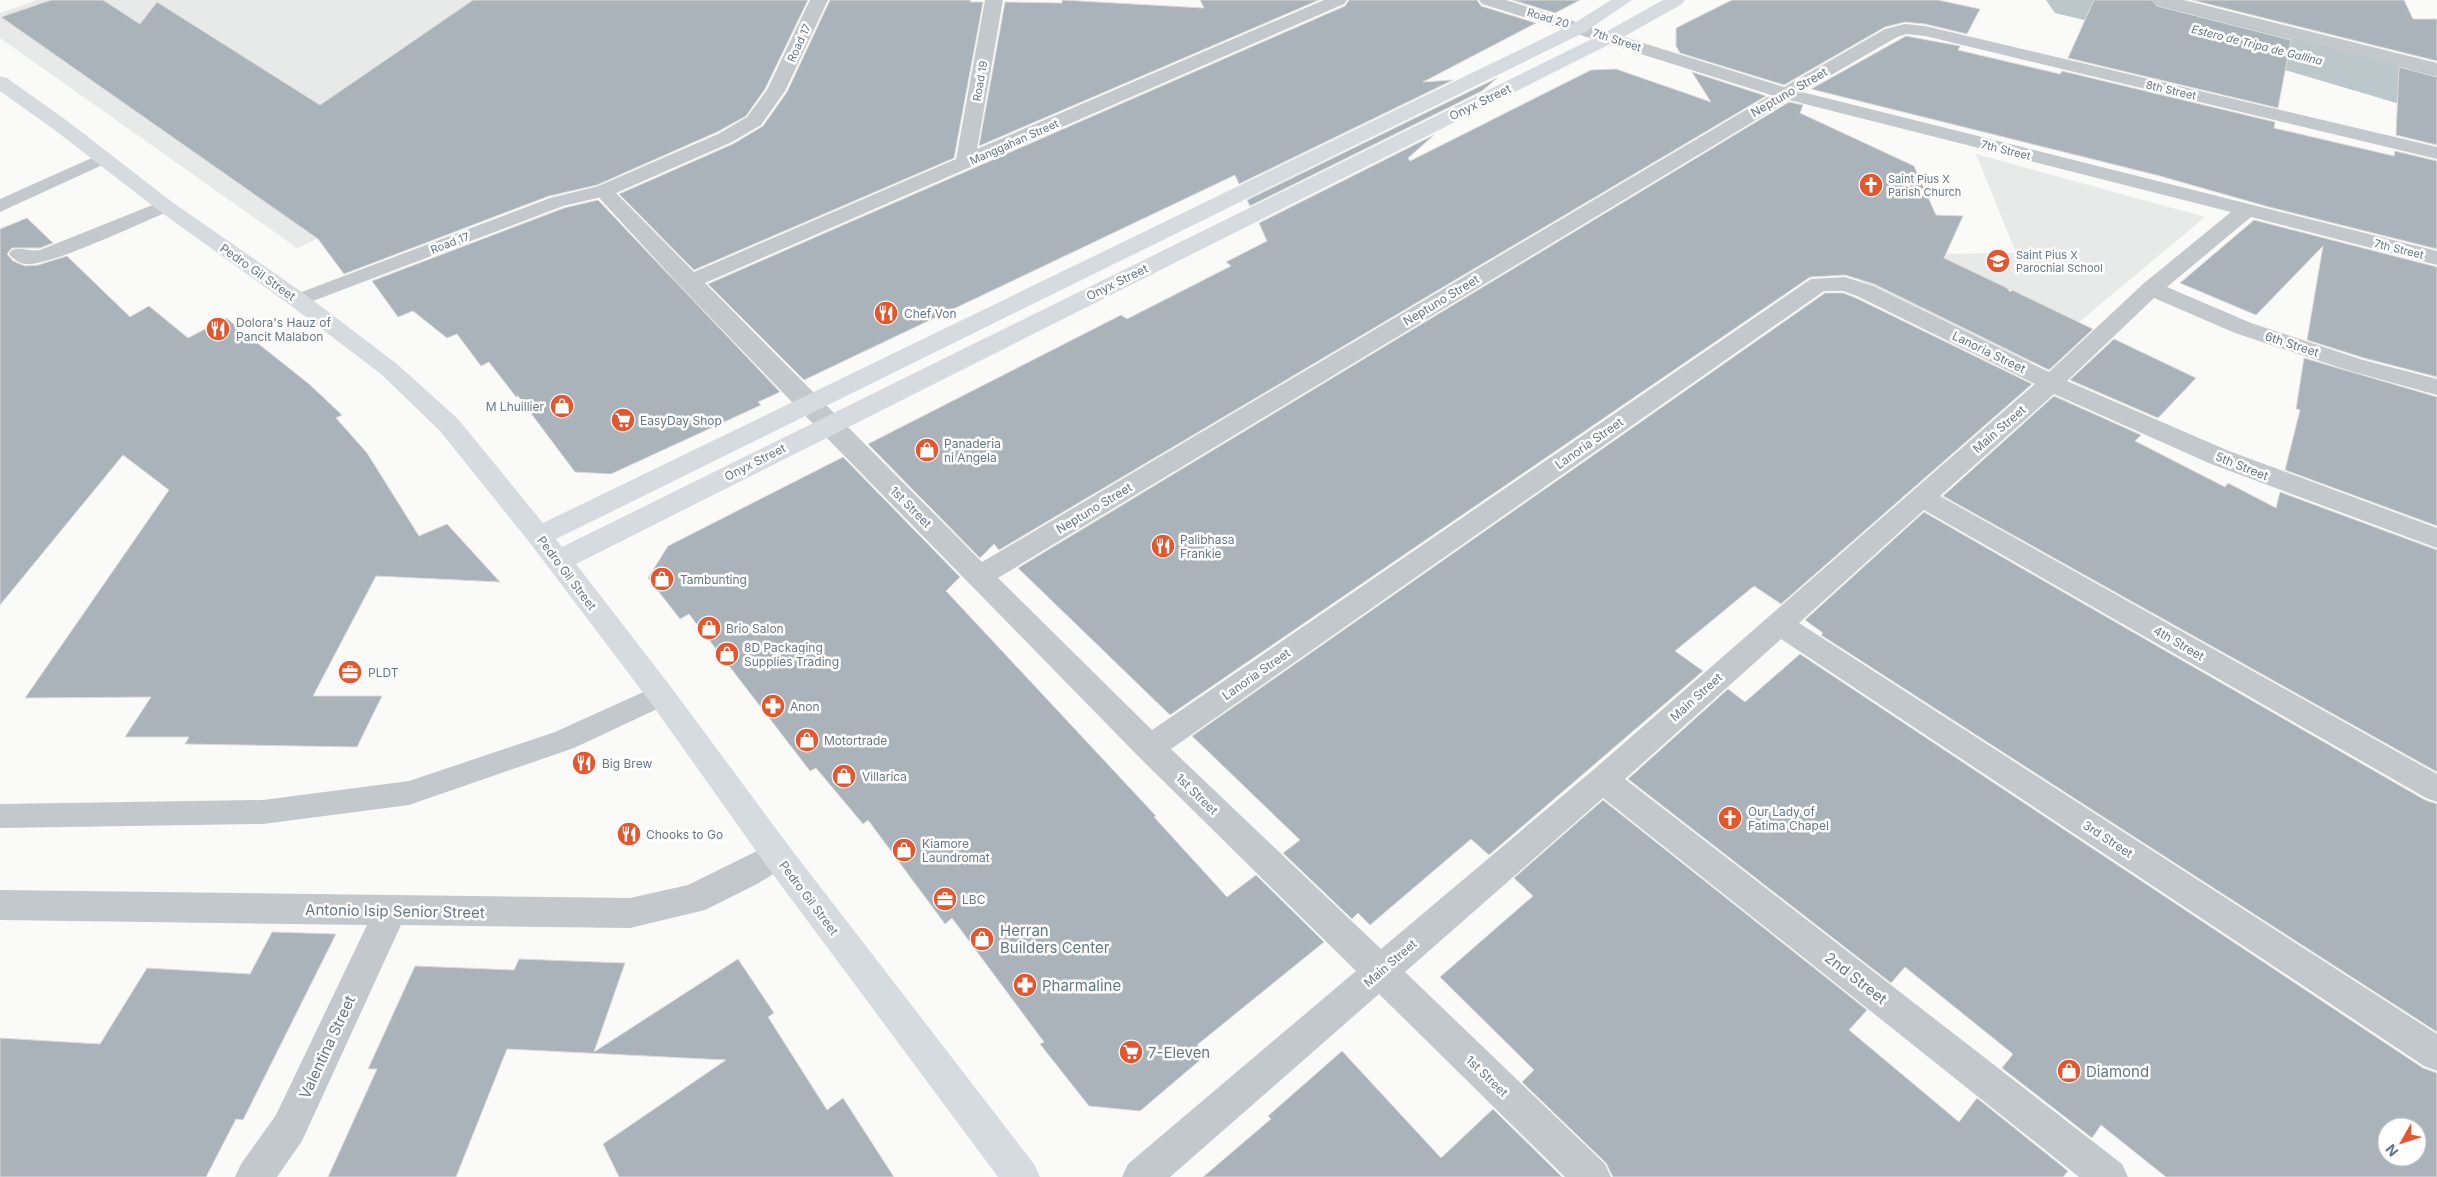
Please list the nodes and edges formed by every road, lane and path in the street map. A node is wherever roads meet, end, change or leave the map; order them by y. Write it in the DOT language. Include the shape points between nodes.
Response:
graph roads {
  1 [pos="819,0"];
  2 [pos="994,0"];
  3 [pos="1338,0"];
  4 [pos="1488,0"];
  5 [pos="1623,0"];
  6 [pos="1676,0"];
  7 [pos="2163,0"];
  8 [pos="1579,28"];
  9 [pos="1905,29"];
  10 [pos="1610,37"];
  11 [pos="2437,69"];
  12 [pos="0,82"];
  13 [pos="1786,94"];
  14 [pos="2437,153"];
  15 [pos="103,158"];
  16 [pos="965,163"];
  17 [pos="603,191"];
  18 [pos="0,206"];
  19 [pos="166,206"];
  20 [pos="2246,211"];
  21 [pos="19,254"];
  22 [pos="2437,258"];
  23 [pos="689,282"];
  24 [pos="2151,289"];
  25 [pos="298,300"];
  26 [pos="2051,383"];
  27 [pos="2437,386"];
  28 [pos="808,404"];
  29 [pos="829,425"];
  30 [pos="1922,497"];
  31 [pos="539,536"];
  32 [pos="2437,538"];
  33 [pos="558,561"];
  34 [pos="980,576"];
  35 [pos="1779,624"];
  36 [pos="660,695"];
  37 [pos="1150,748"];
  38 [pos="1603,780"];
  39 [pos="2437,789"];
  40 [pos="0,816"];
  41 [pos="777,855"];
  42 [pos="0,905"];
  43 [pos="390,912"];
  44 [pos="1380,972"];
  45 [pos="2437,1054"];
  46 [pos="254,1177"];
  47 [pos="1021,1177"];
  48 [pos="1141,1177"];
  49 [pos="1592,1177"];
  50 [pos="2109,1177"];
  1 -- 17 [label="street, Road 17" via="776,91 754,121 725,138"];
  2 -- 16 [label="street, Road 19"];
  3 -- 16 [label="street, Manggahan Street"];
  4 -- 8 [label="street, Road 20"];
  5 -- 8 [label="main road, Onyx Street"];
  6 -- 10 [label="main road, Onyx Street"];
  7 -- 11 [label="street"];
  8 -- 10 [label="street, 7th Street"];
  8 -- 28 [label="main road, Onyx Street"];
  9 -- 13 [label="street, Neptuno Street" via="1891,33"];
  9 -- 14 [label="street, 8th Street"];
  10 -- 13 [label="street, 7th Street"];
  10 -- 29 [label="main road, Onyx Street"];
  12 -- 15 [label="main road, Pedro Gil Street"];
  13 -- 20 [label="street, 7th Street"];
  13 -- 34 [label="street, Neptuno Street"];
  15 -- 18 [label="lane"];
  15 -- 19 [label="main road, Pedro Gil Street"];
  16 -- 23 [label="street, Manggahan Street"];
  17 -- 23 [label="street"];
  17 -- 25 [label="lane, Road 17" via="557,202"];
  19 -- 21 [label="lane" via="45,255 27,258"];
  19 -- 25 [label="main road, Pedro Gil Street"];
  20 -- 22 [label="street, 7th Street"];
  20 -- 24 [label="street, Main Street"];
  23 -- 28 [label="street"];
  24 -- 26 [label="street, Main Street"];
  24 -- 27 [label="street, 6th Street" via="2243,328 2356,365"];
  25 -- 31 [label="main road, Pedro Gil Street" via="389,368 449,425"];
  26 -- 30 [label="street, Main Street"];
  26 -- 32 [label="street, 5th Street" via="2206,452"];
  26 -- 37 [label="street, Lanoria Street" via="1865,291 1845,284 1819,284"];
  28 -- 29 [label="street, 1st Street"];
  28 -- 31 [label="main road, Onyx Street"];
  29 -- 33 [label="main road, Onyx Street"];
  29 -- 34 [label="street, 1st Street"];
  30 -- 35 [label="street, Main Street"];
  30 -- 39 [label="street, 4th Street"];
  31 -- 33 [label="main road, Pedro Gil Street"];
  33 -- 36 [label="main road, Pedro Gil Street"];
  34 -- 37 [label="street, 1st Street"];
  35 -- 38 [label="street, Main Street"];
  35 -- 45 [label="street, 3rd Street"];
  36 -- 40 [label="lane" via="564,740 409,793 263,812"];
  36 -- 41 [label="main road, Pedro Gil Street"];
  37 -- 44 [label="street, 1st Street"];
  38 -- 44 [label="street, Main Street"];
  38 -- 50 [label="street, 2nd Street"];
  41 -- 43 [label="street, Antonio Isip Senior Street" via="693,898 630,913"];
  41 -- 47 [label="main road, Pedro Gil Street"];
  42 -- 43 [label="street, Antonio Isip Senior Street"];
  43 -- 46 [label="street, Valentina Street" via="289,1128"];
  44 -- 48 [label="street, Main Street"];
  44 -- 49 [label="street, 1st Street"];
}
